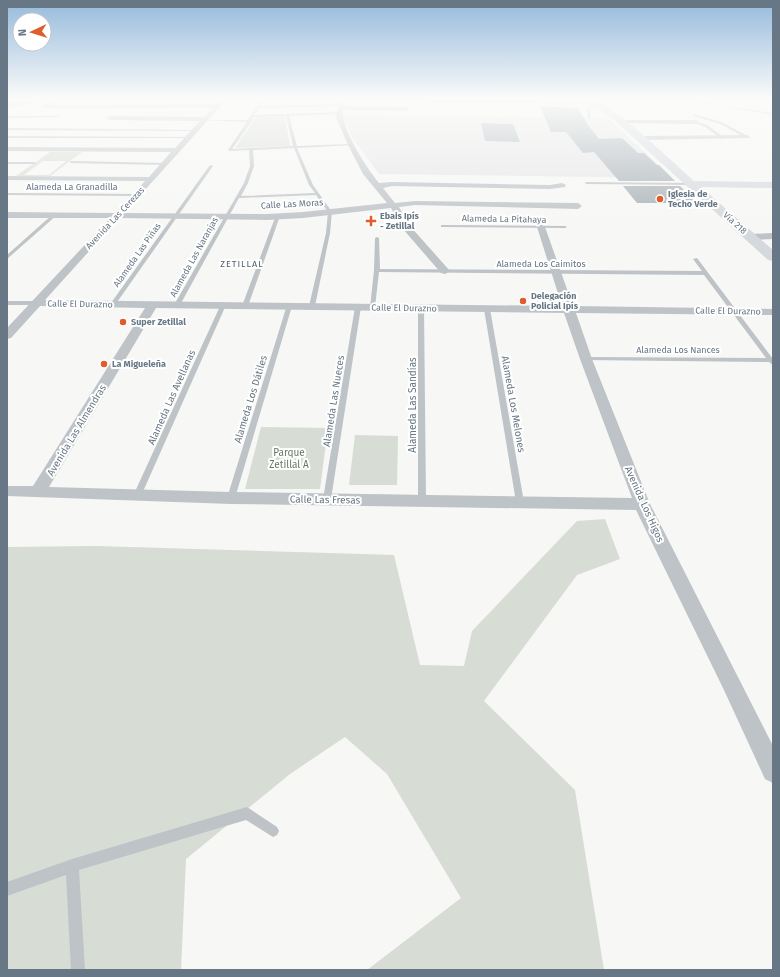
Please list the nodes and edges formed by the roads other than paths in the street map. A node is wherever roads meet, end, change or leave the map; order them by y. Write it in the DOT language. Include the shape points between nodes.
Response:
graph roads {
  1 [pos="181,145"];
  2 [pos="234,145"];
  3 [pos="351,145"];
  4 [pos="647,145"];
  5 [pos="295,147"];
  6 [pos="7,149"];
  7 [pos="251,149"];
  8 [pos="176,150"];
  9 [pos="71,162"];
  10 [pos="7,163"];
  11 [pos="34,163"];
  12 [pos="165,164"];
  13 [pos="211,166"];
  14 [pos="7,178"];
  15 [pos="151,179"];
  16 [pos="586,183"];
  17 [pos="692,184"];
  18 [pos="562,185"];
  19 [pos="773,185"];
  20 [pos="376,186"];
  21 [pos="7,194"];
  22 [pos="317,194"];
  23 [pos="136,195"];
  24 [pos="237,197"];
  25 [pos="393,205"];
  26 [pos="578,206"];
  27 [pos="330,212"];
  28 [pos="7,215"];
  29 [pos="55,215"];
  30 [pos="118,215"];
  31 [pos="174,216"];
  32 [pos="226,216"];
  33 [pos="278,216"];
  34 [pos="443,226"];
  35 [pos="542,227"];
  36 [pos="565,227"];
  37 [pos="773,236"];
  38 [pos="750,237"];
  39 [pos="377,238"];
  40 [pos="773,257"];
  41 [pos="7,258"];
  42 [pos="695,260"];
  43 [pos="377,270"];
  44 [pos="445,271"];
  45 [pos="556,273"];
  46 [pos="705,273"];
  47 [pos="7,303"];
  48 [pos="36,303"];
  49 [pos="113,304"];
  50 [pos="152,305"];
  51 [pos="177,305"];
  52 [pos="224,305"];
  53 [pos="245,306"];
  54 [pos="289,306"];
  55 [pos="312,306"];
  56 [pos="358,307"];
  57 [pos="372,307"];
  58 [pos="421,308"];
  59 [pos="487,309"];
  60 [pos="569,310"];
  61 [pos="735,312"];
  62 [pos="773,312"];
  63 [pos="7,335"];
  64 [pos="586,359"];
  65 [pos="772,361"];
  66 [pos="7,492"];
  67 [pos="37,493"];
  68 [pos="137,496"];
  69 [pos="231,498"];
  70 [pos="327,499"];
  71 [pos="422,502"];
  72 [pos="520,502"];
  73 [pos="642,504"];
  74 [pos="773,771"];
  75 [pos="273,831"];
  76 [pos="72,866"];
  77 [pos="7,888"];
  78 [pos="78,970"];
  1 -- 8 [label="street, Avenida Las Cerezas"];
  2 -- 7 [label="lane" via="230,150"];
  3 -- 5 [label="lane"];
  3 -- 20 [label="street"];
  4 -- 17 [label="main road, Vía 218"];
  5 -- 7 [label="lane"];
  5 -- 22 [label="lane"];
  6 -- 8 [label="street"];
  7 -- 24 [label="lane, Alameda Las Naranjas" via="252,166 246,183"];
  8 -- 12 [label="street, Avenida Las Cerezas"];
  9 -- 12 [label="lane"];
  10 -- 11 [label="lane"];
  12 -- 15 [label="street, Avenida Las Cerezas"];
  13 -- 31 [label="lane, Alameda Las Piñas"];
  14 -- 15 [label="street"];
  15 -- 23 [label="street, Avenida Las Cerezas"];
  16 -- 17 [label="lane"];
  17 -- 19 [label="main road"];
  17 -- 38 [label="main road, Vía 218"];
  18 -- 20 [label="street"];
  20 -- 25 [label="street"];
  21 -- 23 [label="lane, Alameda La Granadilla"];
  22 -- 24 [label="lane"];
  22 -- 27 [label="lane"];
  23 -- 30 [label="street, Avenida Las Cerezas"];
  24 -- 32 [label="lane, Alameda Las Naranjas"];
  25 -- 26 [label="street, Calle Las Moras" via="415,203"];
  25 -- 27 [label="street, Calle Las Moras"];
  25 -- 44 [label="street" via="406,227"];
  27 -- 33 [label="street, Calle Las Moras"];
  27 -- 55 [label="lane"];
  28 -- 29 [label="street, Calle Las Moras"];
  29 -- 30 [label="street, Calle Las Moras"];
  29 -- 41 [label="lane"];
  30 -- 31 [label="street, Calle Las Moras"];
  30 -- 48 [label="street, Avenida Las Cerezas"];
  31 -- 32 [label="street, Calle Las Moras"];
  31 -- 49 [label="lane, Alameda Las Piñas"];
  32 -- 33 [label="street, Calle Las Moras"];
  32 -- 51 [label="lane, Alameda Las Naranjas"];
  33 -- 53 [label="lane"];
  34 -- 35 [label="lane, Alameda La Pitahaya"];
  35 -- 36 [label="lane, Alameda La Pitahaya"];
  35 -- 45 [label="street, Avenida Los Higos"];
  37 -- 38 [label="street"];
  38 -- 40 [label="main road, Vía 218"];
  39 -- 43 [label="lane"];
  42 -- 46 [label="lane"];
  43 -- 44 [label="lane, Alameda Los Caimitos"];
  43 -- 57 [label="lane"];
  44 -- 45 [label="lane, Alameda Los Caimitos"];
  45 -- 46 [label="lane, Alameda Los Caimitos"];
  45 -- 60 [label="street, Avenida Los Higos"];
  46 -- 61 [label="lane"];
  47 -- 48 [label="lane"];
  48 -- 49 [label="street, Calle El Durazno"];
  48 -- 63 [label="street, Avenida Las Cerezas"];
  49 -- 50 [label="street, Calle El Durazno"];
  50 -- 51 [label="street, Calle El Durazno"];
  50 -- 67 [label="street, Avenida Las Almendras"];
  51 -- 52 [label="street, Calle El Durazno"];
  52 -- 53 [label="street, Calle El Durazno"];
  52 -- 68 [label="lane, Alameda Las Avellanas"];
  53 -- 54 [label="street, Calle El Durazno"];
  54 -- 55 [label="street, Calle El Durazno"];
  54 -- 69 [label="lane, Alameda Los Dátiles"];
  55 -- 56 [label="street, Calle El Durazno"];
  56 -- 57 [label="street, Calle El Durazno"];
  56 -- 70 [label="lane, Alameda Las Nueces"];
  57 -- 58 [label="street, Calle El Durazno"];
  58 -- 59 [label="street, Calle El Durazno"];
  58 -- 71 [label="lane, Alameda Las Sandías"];
  59 -- 60 [label="street, Calle El Durazno"];
  59 -- 72 [label="lane, Alameda Los Melones"];
  60 -- 61 [label="street, Calle El Durazno"];
  60 -- 64 [label="street, Avenida Los Higos"];
  61 -- 62 [label="street, Calle El Durazno"];
  61 -- 65 [label="lane"];
  64 -- 65 [label="lane, Alameda Los Nances"];
  64 -- 73 [label="street, Avenida Los Higos"];
  66 -- 67 [label="street, Calle Las Fresas"];
  67 -- 68 [label="street, Calle Las Fresas"];
  68 -- 69 [label="street, Calle Las Fresas"];
  69 -- 70 [label="street, Calle Las Fresas"];
  70 -- 71 [label="street, Calle Las Fresas"];
  71 -- 72 [label="street, Calle Las Fresas"];
  72 -- 73 [label="street, Calle Las Fresas"];
  73 -- 74 [label="street, Avenida Los Higos"];
  75 -- 76 [label="lane" via="247,813"];
  76 -- 77 [label="lane"];
  76 -- 78 [label="lane"];
}
